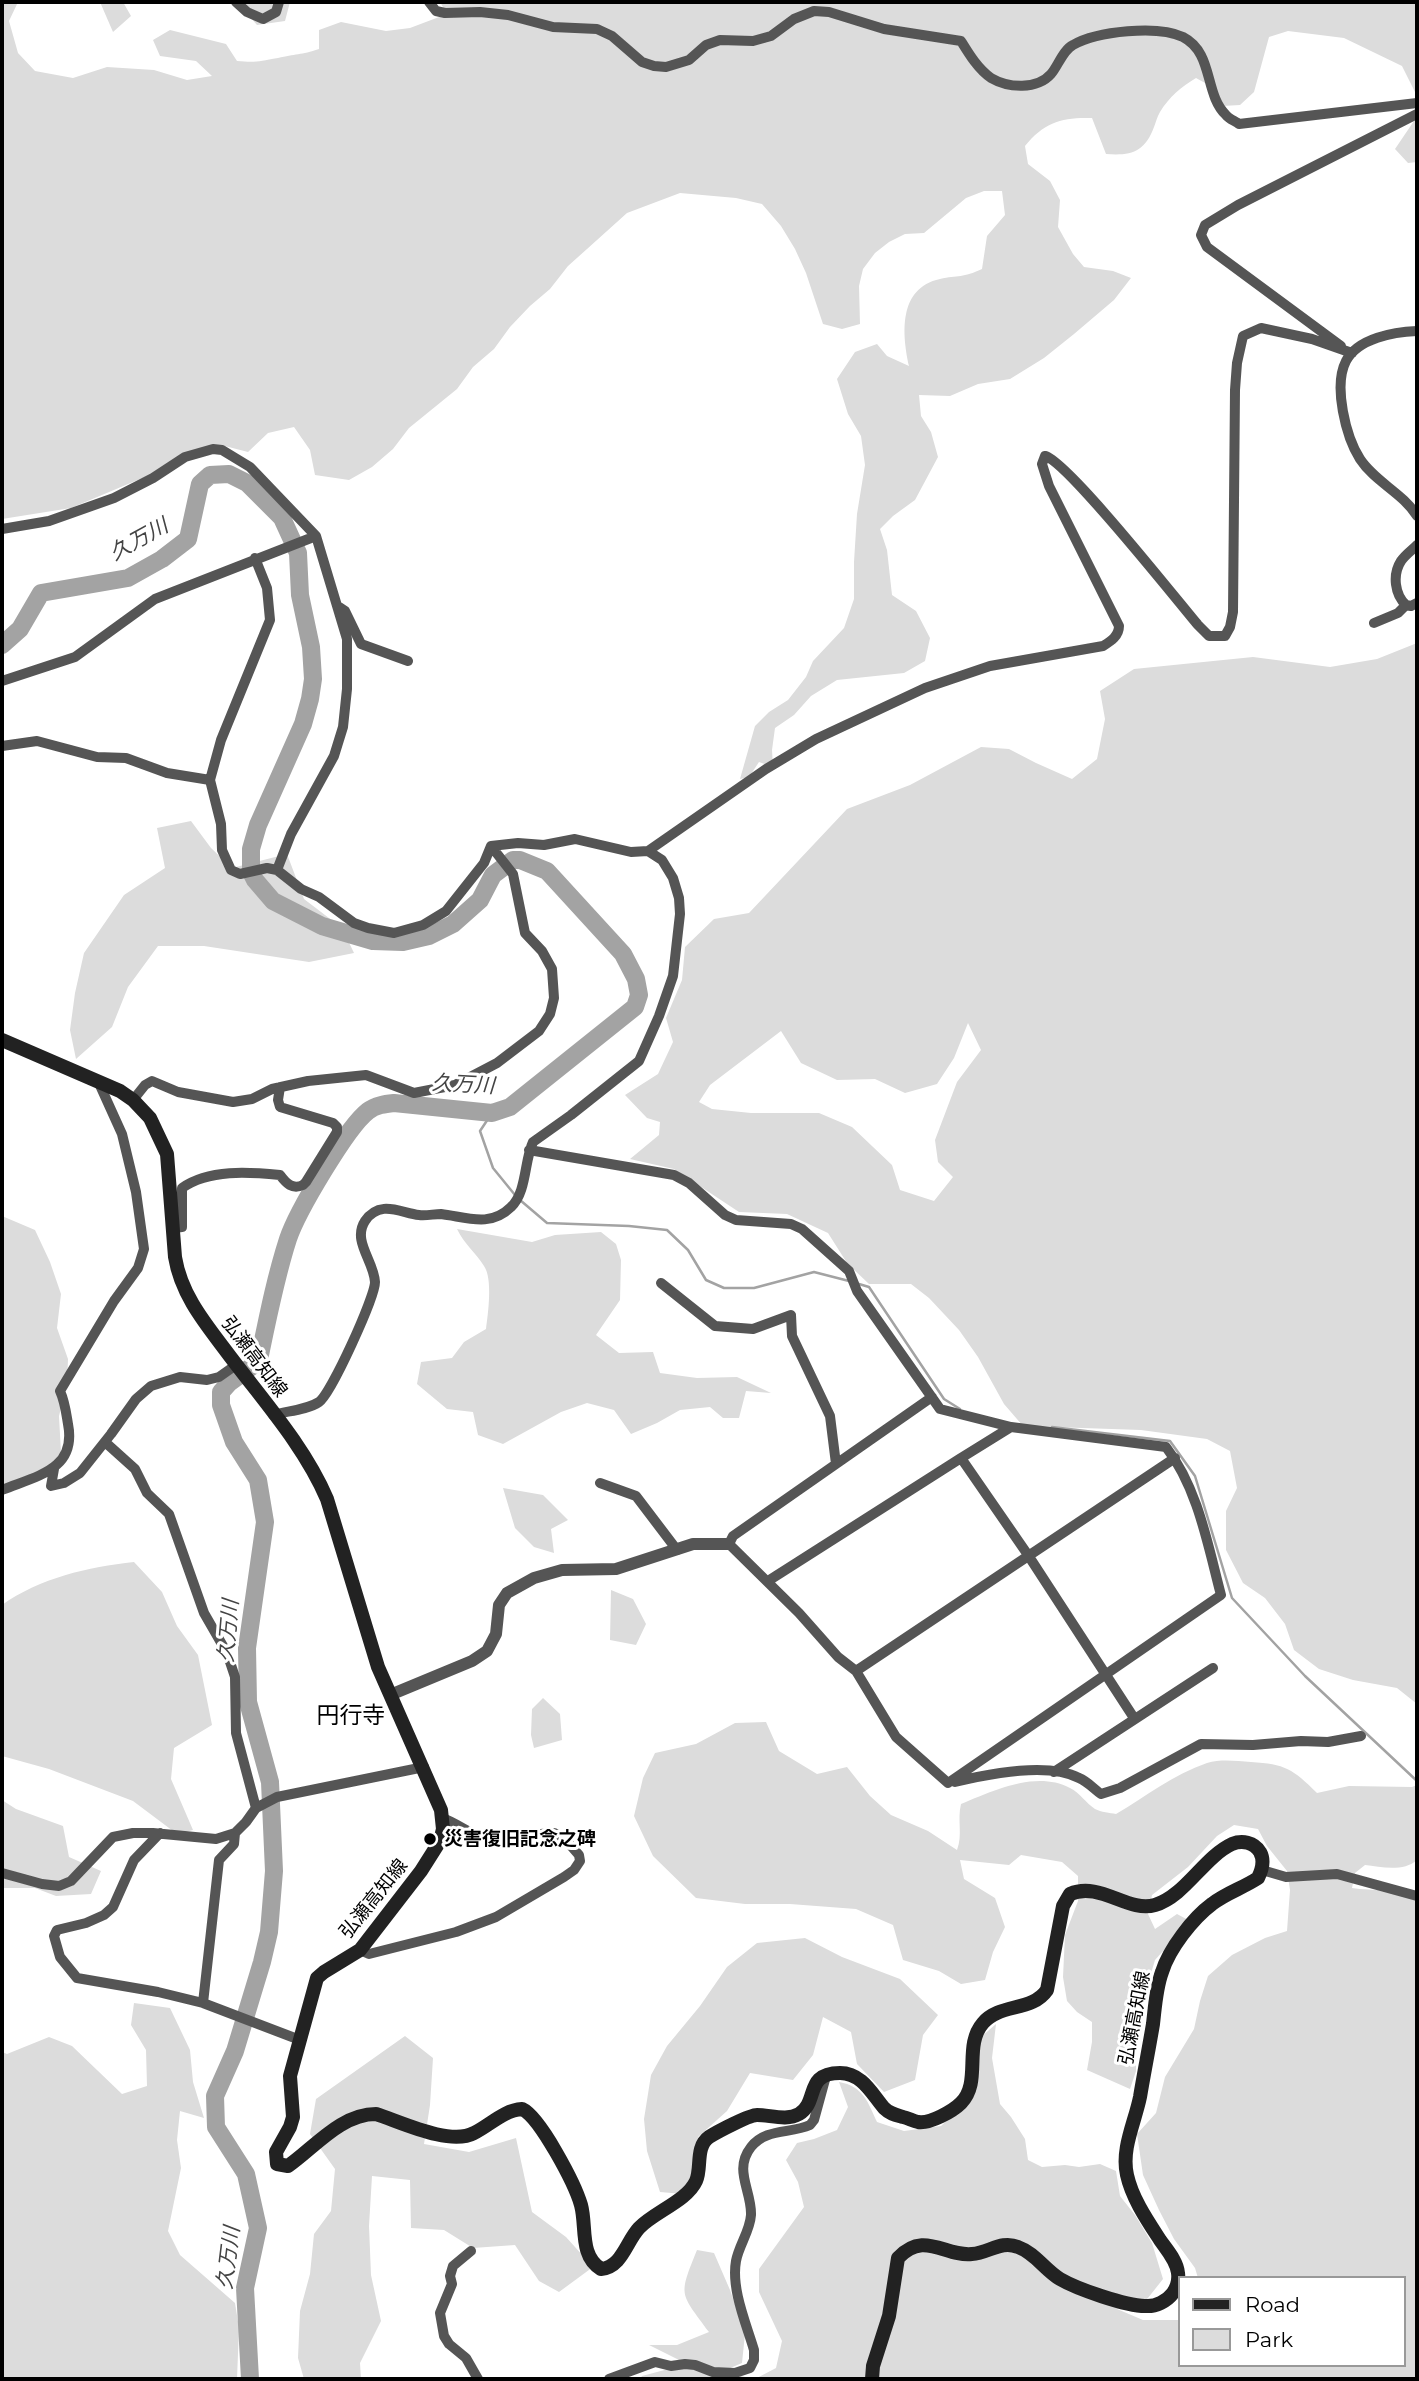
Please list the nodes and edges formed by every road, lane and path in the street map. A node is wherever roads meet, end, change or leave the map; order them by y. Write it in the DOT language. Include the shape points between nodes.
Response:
graph roads {
  1 [pos="236,2"];
  2 [pos="279,2"];
  3 [pos="429,2"];
  4 [pos="1417,103"];
  5 [pos="1417,114"];
  6 [pos="1417,331"];
  7 [pos="1352,354"];
  8 [pos="1417,516"];
  9 [pos="2,529"];
  10 [pos="316,536"];
  11 [pos="1417,545"];
  12 [pos="255,558"];
  13 [pos="1412,604"];
  14 [pos="337,605"];
  15 [pos="1374,623"];
  16 [pos="408,661"];
  17 [pos="2,681"];
  18 [pos="2,746"];
  19 [pos="210,780"];
  20 [pos="495,850"];
  21 [pos="648,851"];
  22 [pos="272,869"];
  23 [pos="2,1040"];
  24 [pos="98,1081"];
  25 [pos="280,1087"];
  26 [pos="133,1100"];
  27 [pos="529,1150"];
  28 [pos="174,1228"];
  29 [pos="661,1283"];
  30 [pos="237,1366"];
  31 [pos="932,1397"];
  32 [pos="273,1415"];
  33 [pos="1012,1427"];
  34 [pos="105,1441"];
  35 [pos="961,1458"];
  36 [pos="1175,1458"];
  37 [pos="836,1464"];
  38 [pos="54,1469"];
  39 [pos="600,1483"];
  40 [pos="2,1490"];
  41 [pos="729,1544"];
  42 [pos="677,1550"];
  43 [pos="1028,1555"];
  44 [pos="768,1581"];
  45 [pos="1213,1668"];
  46 [pos="856,1671"];
  47 [pos="1106,1676"];
  48 [pos="390,1695"];
  49 [pos="1134,1718"];
  50 [pos="1362,1736"];
  51 [pos="424,1767"];
  52 [pos="1054,1772"];
  53 [pos="948,1783"];
  54 [pos="261,1805"];
  55 [pos="442,1818"];
  56 [pos="160,1833"];
  57 [pos="235,1833"];
  58 [pos="1262,1870"];
  59 [pos="2,1873"];
  60 [pos="1417,1896"];
  61 [pos="360,1950"];
  62 [pos="203,2003"];
  63 [pos="300,2040"];
  64 [pos="826,2076"];
  65 [pos="471,2251"];
  66 [pos="478,2379"];
  67 [pos="609,2379"];
  68 [pos="872,2379"];
  1 -- 2 [label="street" via="263,19 276,12"];
  3 -- 4 [label="street" via="445,13 480,12 553,27 597,29 642,62 666,67 689,60 720,40 753,41 814,11 829,12 884,29 961,41 991,78 1026,86 1050,76 1070,46 1122,33 1160,32 1184,38 1202,55 1218,104 1240,124"];
  5 -- 7 [label="street" via="1238,205 1201,230 1207,247"];
  6 -- 7 [label="street" via="1371,341"];
  7 -- 8 [label="street" via="1341,386 1352,445 1374,476"];
  7 -- 21 [label="street" via="1261,328 1243,336 1235,390 1233,612 1225,636 1209,636 1198,625 1080,485 1045,456 1042,464 1049,486 1119,626 1115,637 1103,646 990,666 914,693 766,769"];
  9 -- 10 [label="street" via="49,521 114,498 185,457 213,449 250,467"];
  10 -- 12 [label="street"];
  10 -- 14 [label="street"];
  11 -- 13 [label="street" via="1397,570 1400,599"];
  12 -- 17 [label="street" via="155,599 75,657"];
  12 -- 19 [label="street" via="267,588 270,620 221,740"];
  13 -- 15 [label="street"];
  14 -- 16 [label="street" via="345,611 361,643"];
  14 -- 22 [label="street" via="347,639 343,727 334,756"];
  18 -- 19 [label="street" via="37,741"];
  19 -- 22 [label="street" via="222,850 231,870 240,874"];
  20 -- 21 [label="street" via="518,843 544,845 575,839 631,852"];
  20 -- 22 [label="street" via="446,911 423,925 394,933 354,923"];
  20 -- 25 [label="street" via="513,874 525,933 552,969 554,998 539,1031 455,1086 414,1093 366,1075"];
  21 -- 27 [label="street" via="662,860 679,898 673,976 659,1016 639,1061 533,1142"];
  23 -- 24 [label="main road, 弘瀬高知線"];
  24 -- 26 [label="main road, 弘瀬高知線"];
  24 -- 38 [label="street" via="122,1134 144,1249 138,1268 60,1391 71,1435 66,1454"];
  25 -- 26 [label="street" via="233,1102 152,1081"];
  25 -- 28 [label="street" via="281,1107 337,1127 306,1182 295,1187 281,1175 232,1173 190,1183 182,1188 183,1227"];
  26 -- 28 [label="main road, 弘瀬高知線" via="150,1118 167,1154"];
  27 -- 31 [label="street" via="674,1175 736,1220 802,1229 849,1271 857,1291"];
  27 -- 32 [label="street" via="520,1192 513,1206 496,1218 471,1221 397,1208 375,1212 366,1219 362,1241 375,1286 342,1365 317,1404"];
  28 -- 30 [label="main road, 弘瀬高知線" via="175,1257 184,1291"];
  29 -- 37 [label="street" via="715,1326 753,1329 791,1315 792,1336 830,1416"];
  30 -- 32 [label="main road, 弘瀬高知線"];
  30 -- 34 [label="street" via="207,1380 180,1377 150,1386"];
  31 -- 33 [label="street" via="940,1409"];
  31 -- 37 [label="street"];
  32 -- 48 [label="main road, 弘瀬高知線" via="311,1465 327,1499"];
  33 -- 35 [label="street"];
  33 -- 36 [label="street" via="1166,1447"];
  34 -- 38 [label="street" via="80,1473 51,1486"];
  34 -- 54 [label="street" via="135,1469 147,1493 169,1514 204,1613 235,1677 236,1733"];
  35 -- 43 [label="street"];
  35 -- 44 [label="street"];
  36 -- 43 [label="street"];
  36 -- 47 [label="street" via="1221,1595"];
  37 -- 41 [label="street" via="733,1536"];
  38 -- 40 [label="street"];
  39 -- 42 [label="street" via="636,1496"];
  41 -- 42 [label="street"];
  41 -- 44 [label="street"];
  42 -- 48 [label="street" via="616,1569 562,1570 534,1578 507,1594 499,1605 496,1634 487,1651"];
  43 -- 46 [label="street"];
  43 -- 47 [label="street"];
  44 -- 46 [label="street"];
  45 -- 49 [label="street"];
  46 -- 53 [label="street" via="896,1737"];
  47 -- 49 [label="street"];
  47 -- 53 [label="street"];
  48 -- 51 [label="main road, 弘瀬高知線"];
  49 -- 52 [label="street"];
  50 -- 52 [label="street" via="1328,1742 1201,1744 1101,1794 1076,1776"];
  51 -- 54 [label="street" via="277,1797"];
  51 -- 55 [label="main road, 弘瀬高知線"];
  52 -- 53 [label="street" via="1021,1769"];
  54 -- 57 [label="street"];
  55 -- 61 [label="main road, 弘瀬高知線" via="440,1841 433,1853"];
  55 -- 61 [label="street" via="486,1838 554,1833 565,1839 580,1861 556,1882 484,1922 369,1954"];
  56 -- 57 [label="street" via="216,1839"];
  56 -- 59 [label="street" via="113,1838 71,1881 60,1886"];
  56 -- 62 [label="street" via="134,1860 113,1907 86,1923 57,1930 54,1936 60,1957 77,1978"];
  57 -- 62 [label="street" via="234,1844 219,1860"];
  58 -- 60 [label="street" via="1286,1877 1337,1874"];
  58 -- 64 [label="main road" via="1260,1853 1240,1842 1225,1848 1154,1906 1088,1890 1070,1894 1063,1906 1047,1990 1038,2001 986,2019 974,2041 970,2090 962,2102 931,2120 918,2122 891,2113 852,2075"];
  58 -- 68 [label="main road, 弘瀬高知線" via="1258,1878 1216,1901 1198,1917 1169,1954 1158,1986 1126,2172 1145,2217 1175,2262 1178,2272 1173,2292 1154,2306 1126,2303 1061,2280 1029,2252 1010,2245 968,2255 938,2247 912,2247 898,2258"];
  61 -- 63 [label="main road, 弘瀬高知線" via="317,1978"];
  62 -- 63 [label="street"];
  63 -- 64 [label="main road, 弘瀬高知線" via="290,2076 293,2117 275,2152 277,2164 288,2166 364,2114 458,2138 522,2109 535,2118 566,2172 580,2203 590,2259 601,2269 617,2263 641,2226 694,2187 700,2151 708,2138 751,2116 803,2112 813,2087"];
  64 -- 67 [label="street" via="810,2125 761,2137 743,2163 751,2217 735,2276 754,2350 750,2368 713,2372 695,2365 655,2362"];
  65 -- 66 [label="street" via="453,2266 452,2284 440,2313 444,2336 466,2358"];
}
